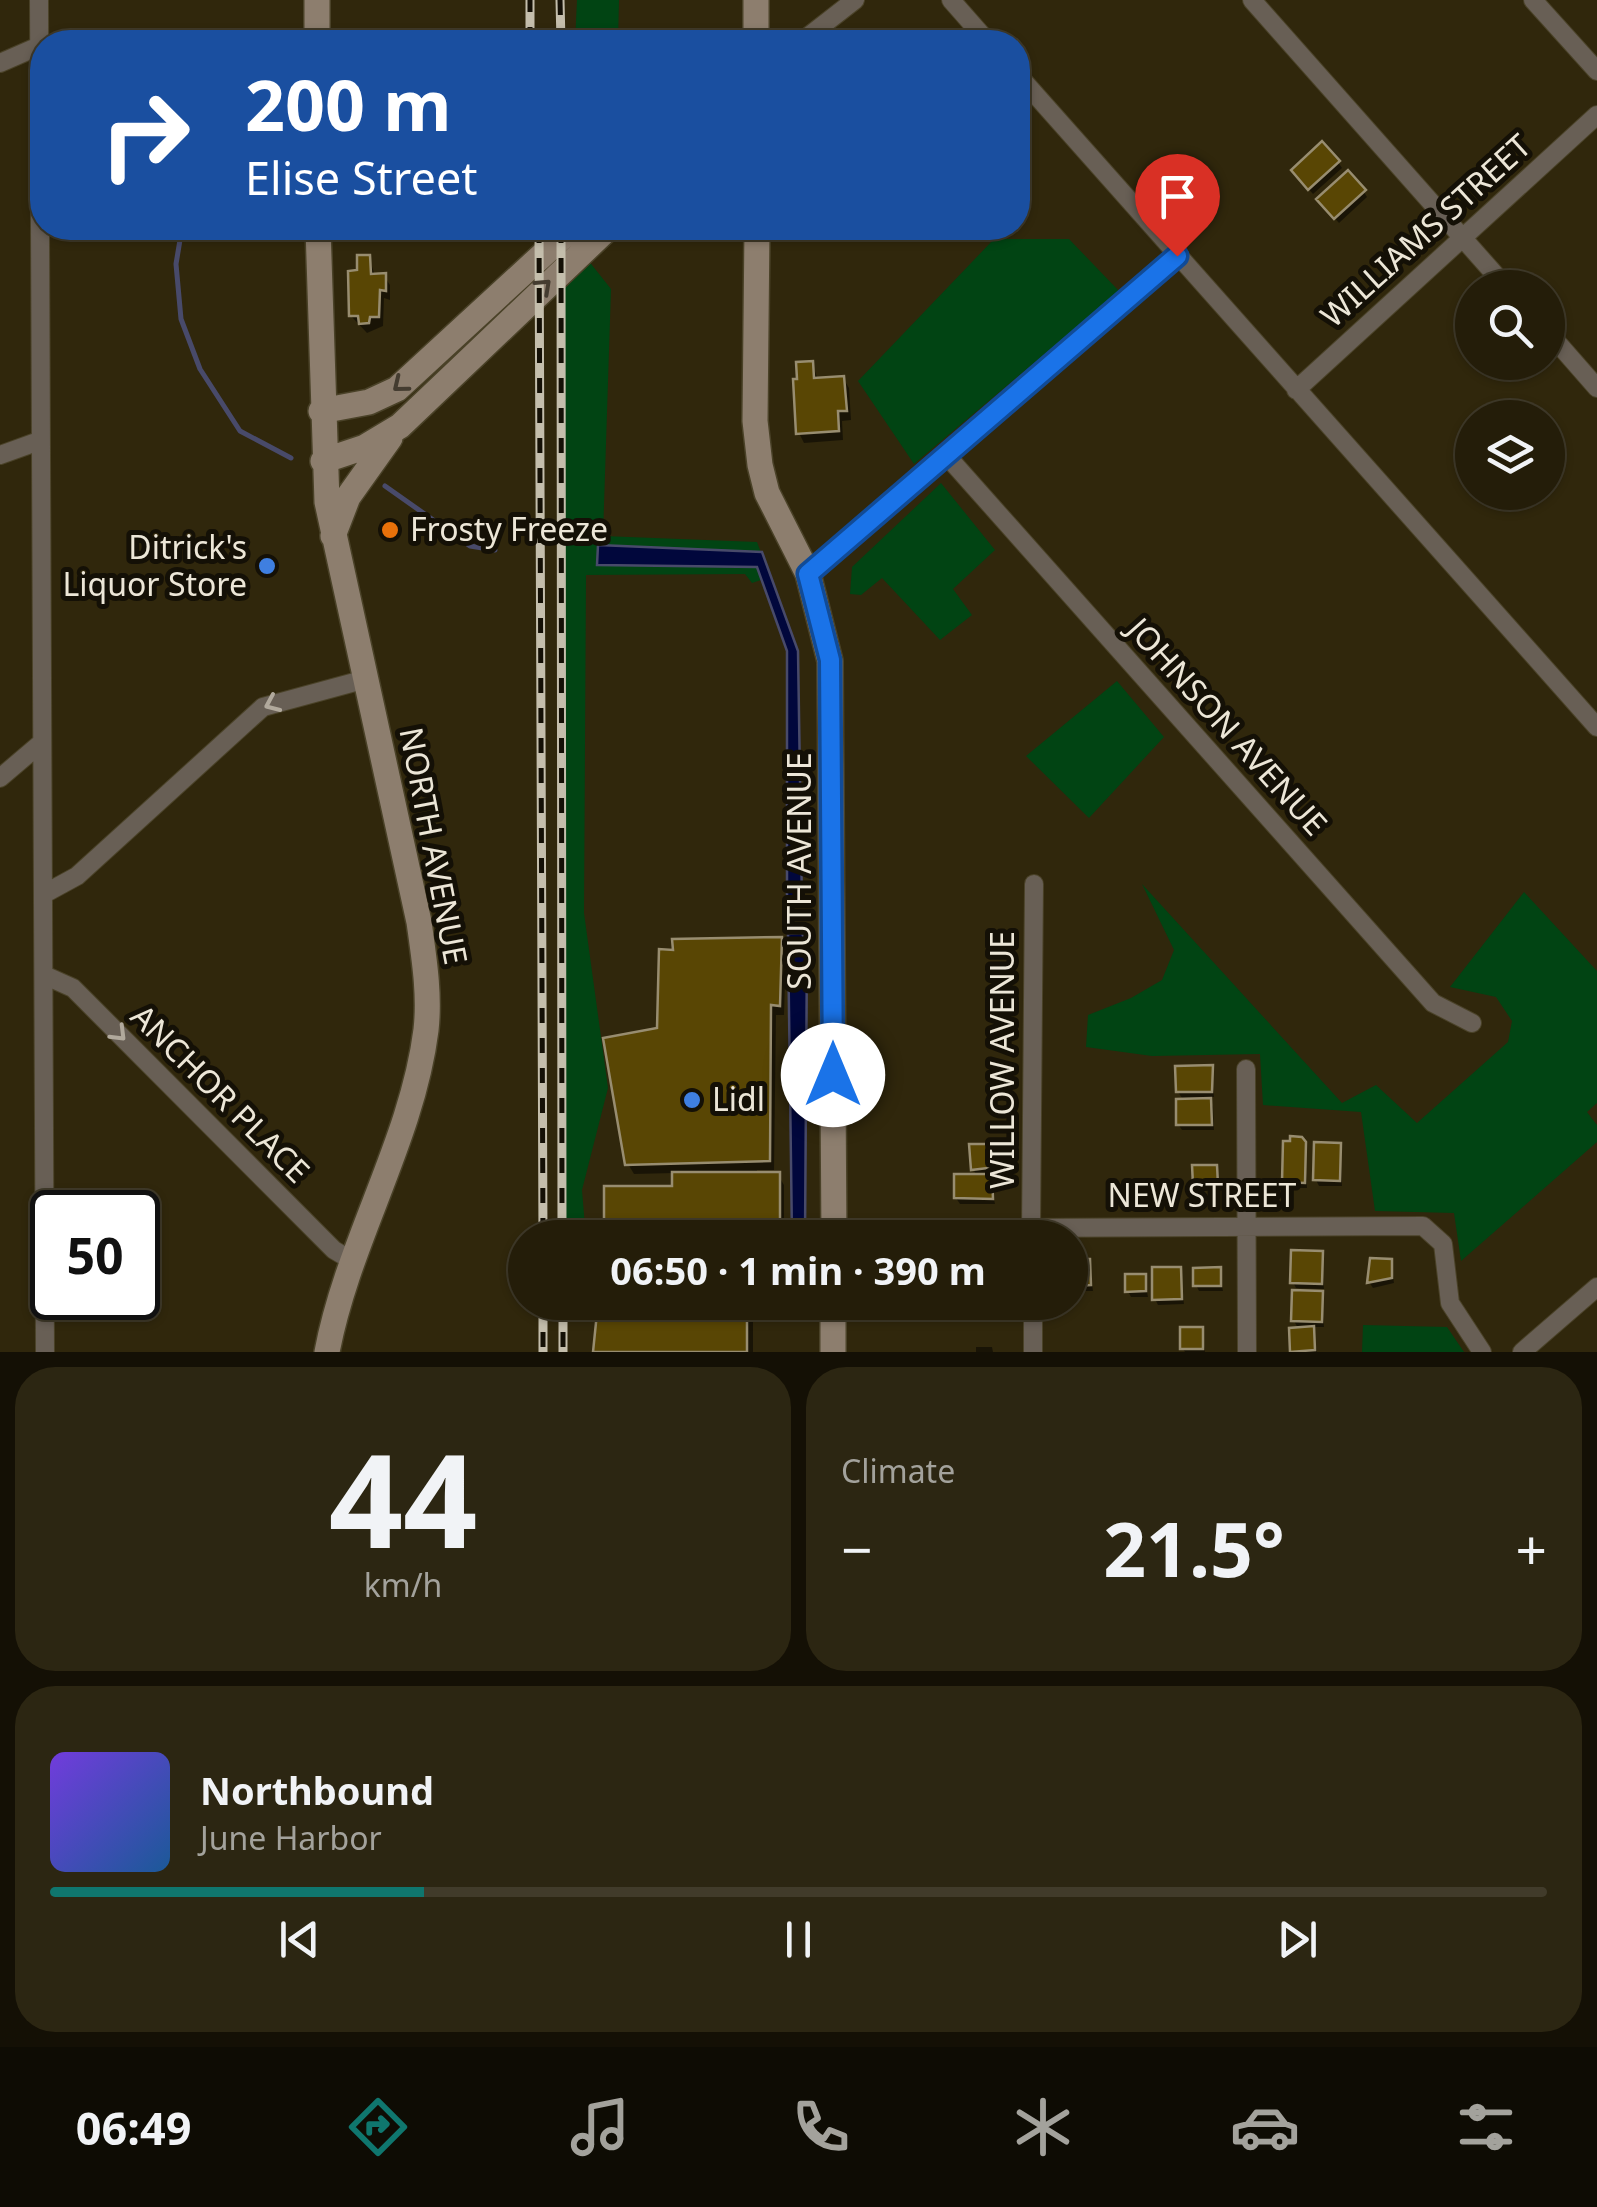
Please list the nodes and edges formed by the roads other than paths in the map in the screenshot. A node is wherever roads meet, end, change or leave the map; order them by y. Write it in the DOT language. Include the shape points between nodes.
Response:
graph roads {
  1 [pos="39,0"];
  2 [pos="317,0"];
  3 [pos="756,0"];
  4 [pos="855,0"];
  5 [pos="951,0"];
  6 [pos="1252,0"];
  7 [pos="1533,0"];
  8 [pos="39,30"];
  9 [pos="317,30"];
  10 [pos="756,30"];
  11 [pos="816,30"];
  12 [pos="977,30"];
  13 [pos="30,50"];
  14 [pos="0,63"];
  15 [pos="1597,71"];
  16 [pos="1030,90"];
  17 [pos="1597,115"];
  18 [pos="1463,239"];
  19 [pos="39,240"];
  20 [pos="318,240"];
  21 [pos="559,240"];
  22 [pos="595,240"];
  23 [pos="756,240"];
  24 [pos="1177,256"];
  25 [pos="1491,270"];
  26 [pos="1565,351"];
  27 [pos="1597,388"];
  28 [pos="1296,390"];
  29 [pos="321,411"];
  30 [pos="400,426"];
  31 [pos="40,442"];
  32 [pos="0,455"];
  33 [pos="947,456"];
  34 [pos="323,462"];
  35 [pos="332,537"];
  36 [pos="808,574"];
  37 [pos="366,679"];
  38 [pos="1597,727"];
  39 [pos="41,743"];
  40 [pos="0,778"];
  41 [pos="1034,884"];
  42 [pos="44,894"];
  43 [pos="44,974"];
  44 [pos="1472,1023"];
  45 [pos="1246,1069"];
  46 [pos="834,1220"];
  47 [pos="1031,1220"];
  48 [pos="1247,1226"];
  49 [pos="1088,1230"];
  50 [pos="351,1260"];
  51 [pos="1597,1287"];
  52 [pos="833,1320"];
  53 [pos="1033,1320"];
  54 [pos="45,1352"];
  55 [pos="327,1352"];
  56 [pos="833,1352"];
  57 [pos="1034,1352"];
  58 [pos="1247,1352"];
  59 [pos="1482,1352"];
  60 [pos="1522,1352"];
  1 -- 8 [label="street"];
  2 -- 9 [label="main road"];
  3 -- 10 [label="main road"];
  4 -- 11 [label="street"];
  5 -- 12 [label="street"];
  6 -- 18 [label="street"];
  7 -- 15 [label="street"];
  13 -- 14 [label="street"];
  16 -- 24 [label="street"];
  17 -- 18 [label="street, WILLIAMS STREET"];
  18 -- 25 [label="street"];
  18 -- 28 [label="street, WILLIAMS STREET"];
  19 -- 31 [label="street"];
  20 -- 29 [label="main road, NORTH AVENUE"];
  21 -- 29 [label="main road, one-way" via="397,389"];
  30 -- 22 [label="main road, one-way"];
  23 -- 36 [label="main road, SOUTH AVENUE" via="760,465"];
  24 -- 28 [label="street"];
  24 -- 33 [label="street"];
  26 -- 27 [label="street"];
  28 -- 38 [label="street"];
  29 -- 34 [label="main road, NORTH AVENUE"];
  30 -- 34 [label="main road"];
  30 -- 35 [label="main road" via="358,479"];
  31 -- 32 [label="street"];
  31 -- 39 [label="street"];
  33 -- 36 [label="street"];
  33 -- 44 [label="street, JOHNSON AVENUE" via="1432,1003"];
  34 -- 35 [label="main road, NORTH AVENUE"];
  35 -- 37 [label="main road, NORTH AVENUE"];
  36 -- 46 [label="main road, SOUTH AVENUE" via="830,660"];
  37 -- 42 [label="street, one-way" via="262,707 76,876"];
  37 -- 50 [label="main road, NORTH AVENUE" via="419,922 426,1025 409,1103"];
  39 -- 40 [label="street"];
  39 -- 42 [label="street"];
  41 -- 47 [label="street, WILLOW AVENUE"];
  42 -- 43 [label="street"];
  43 -- 50 [label="street, ANCHOR PLACE, one-way" via="74,988"];
  43 -- 54 [label="street"];
  45 -- 48 [label="street"];
  48 -- 49 [label="street, NEW STREET"];
  48 -- 58 [label="street"];
  48 -- 59 [label="street, NEW STREET" via="1431,1229 1443,1244 1450,1303"];
  50 -- 55 [label="main road, NORTH AVENUE"];
  51 -- 60 [label="street"];
  52 -- 56 [label="main road"];
  53 -- 57 [label="street"];
}
